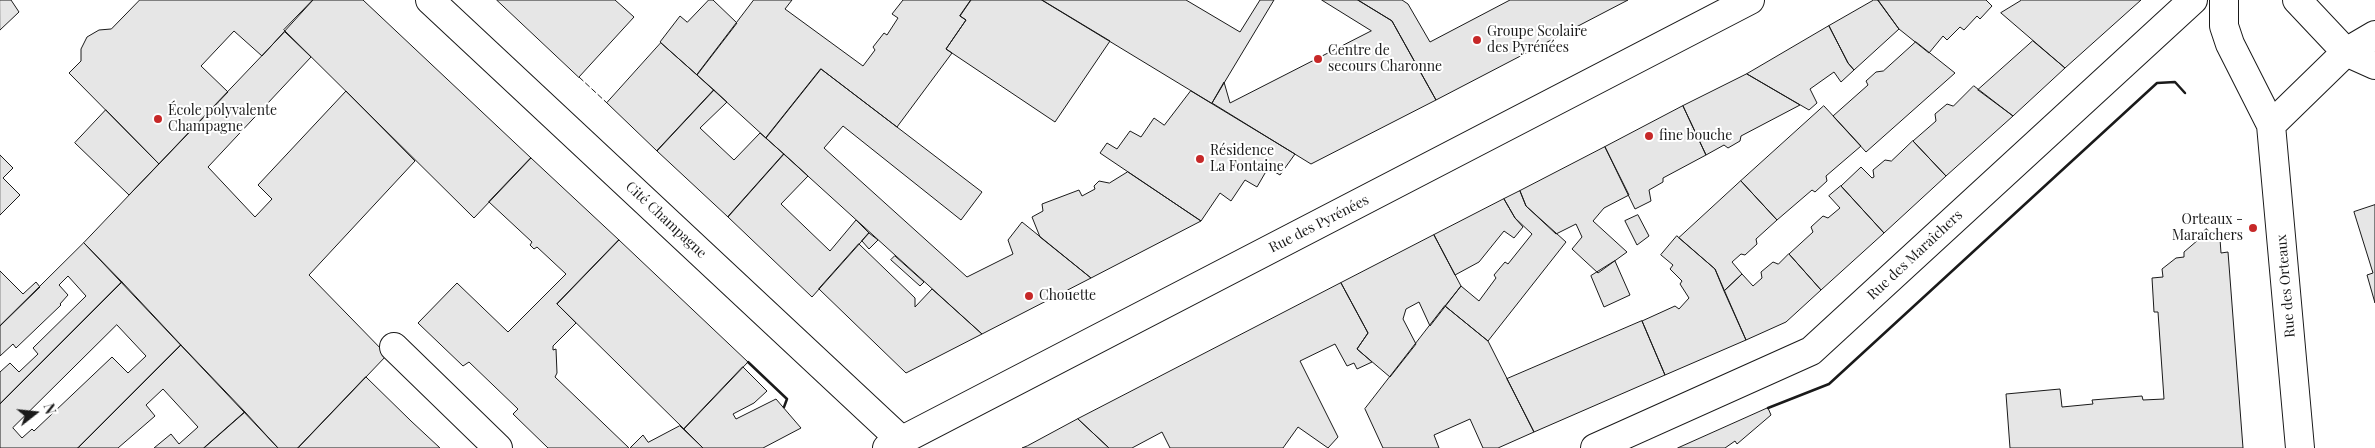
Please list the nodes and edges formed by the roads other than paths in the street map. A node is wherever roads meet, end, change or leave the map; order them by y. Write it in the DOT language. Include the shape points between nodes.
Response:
graph roads {
  1 [pos="430,0"];
  2 [pos="1750,0"];
  3 [pos="2193,0"];
  4 [pos="2224,0"];
  5 [pos="2297,0"];
  6 [pos="2375,35"];
  7 [pos="2346,52"];
  8 [pos="2375,65"];
  9 [pos="2271,125"];
  10 [pos="394,347"];
  11 [pos="894,444"];
  12 [pos="498,448"];
  13 [pos="1595,448"];
  14 [pos="2300,448"];
  1 -- 11 [label="street, Cité Champagne"];
  2 -- 11 [label="street, Rue des Pyrénées"];
  3 -- 13 [label="street, Rue des Maraîchers" via="1811,350"];
  4 -- 9 [label="street, Rue des Orteaux" via="2224,26 2230,44"];
  5 -- 7 [label="street"];
  6 -- 7 [label="street"];
  7 -- 8 [label="street"];
  7 -- 9 [label="street"];
  9 -- 14 [label="street, Rue des Orteaux"];
  10 -- 12 [label="street"];
}
